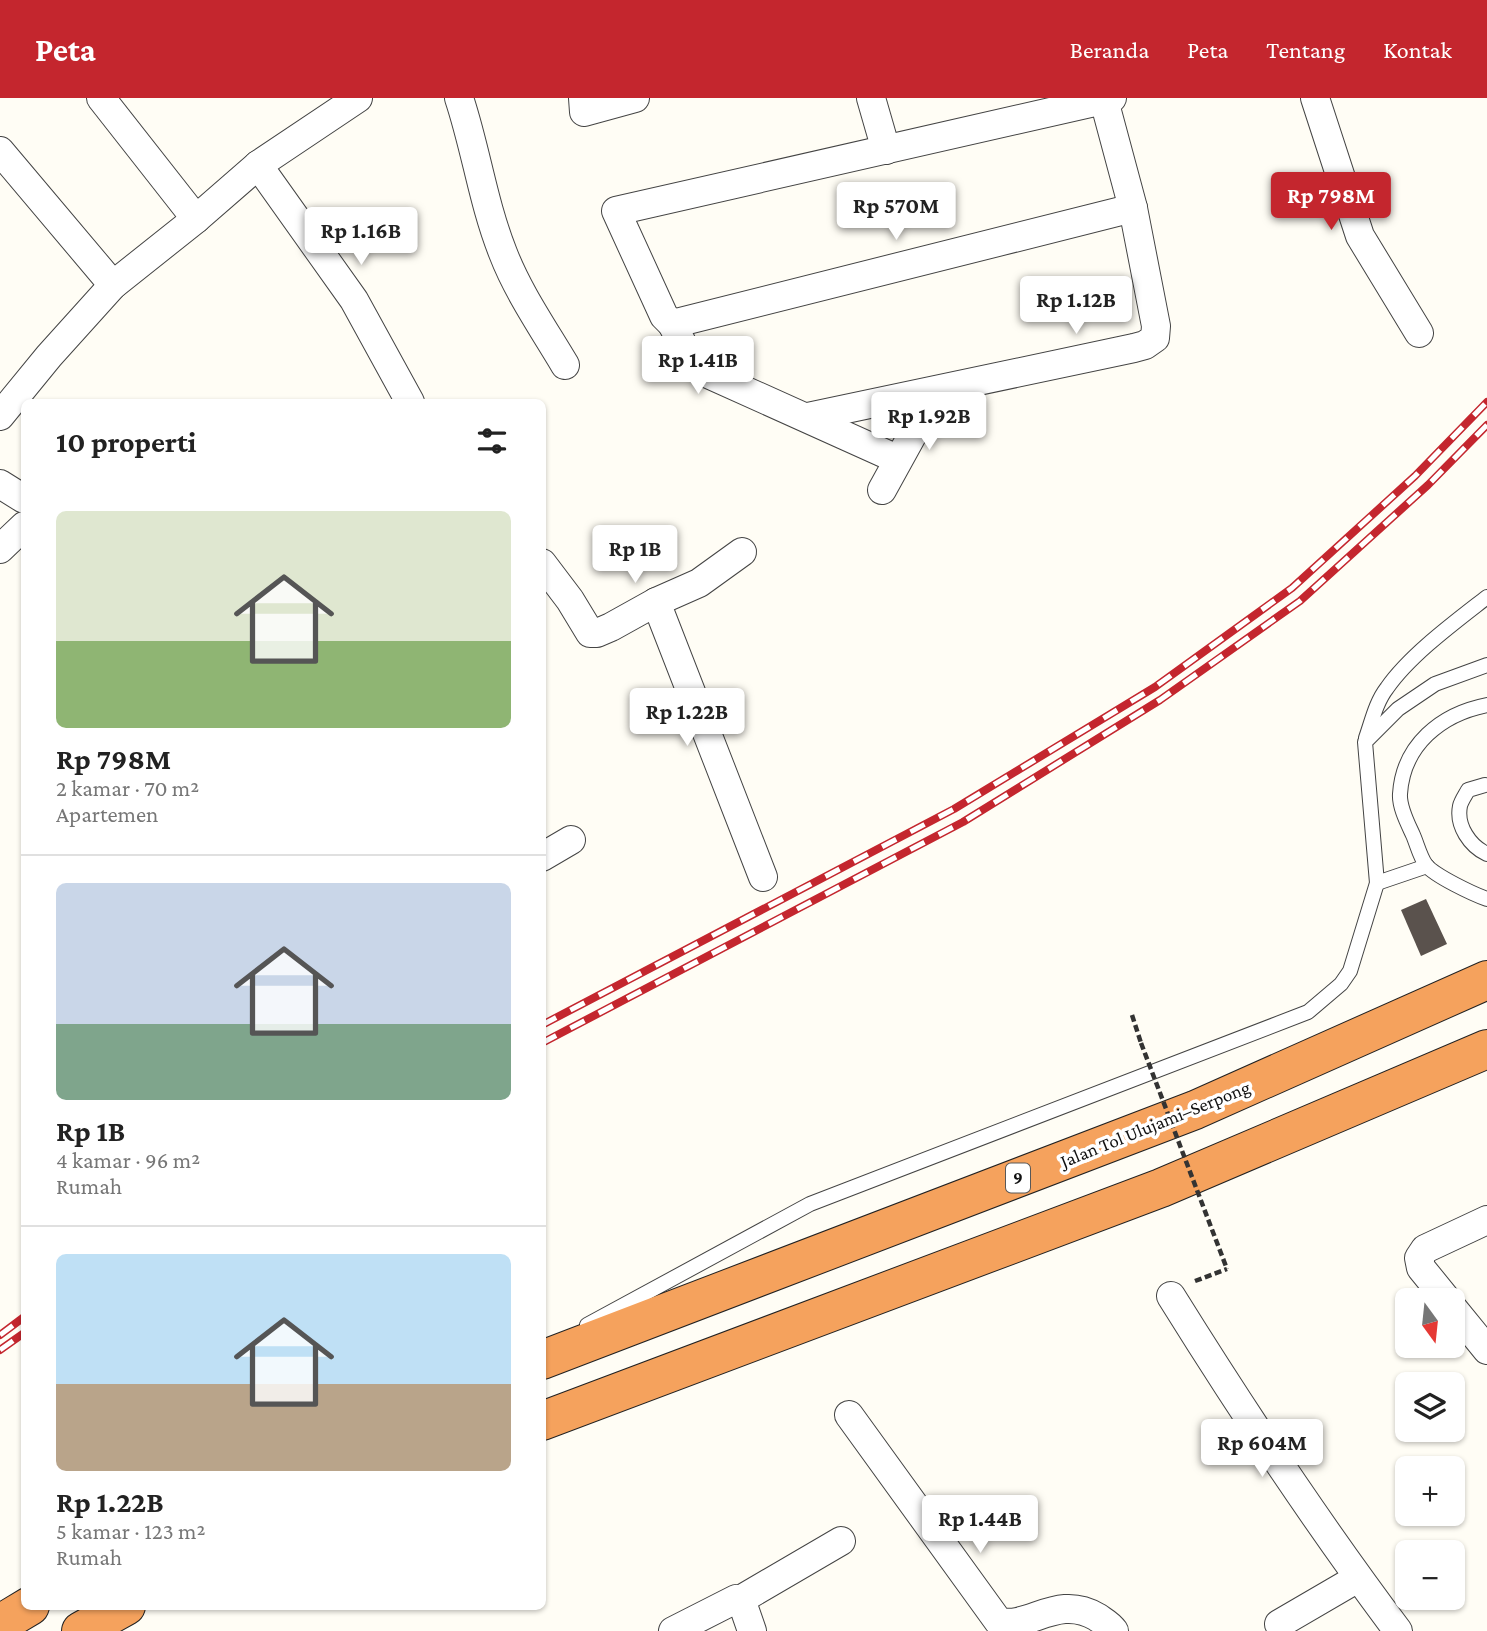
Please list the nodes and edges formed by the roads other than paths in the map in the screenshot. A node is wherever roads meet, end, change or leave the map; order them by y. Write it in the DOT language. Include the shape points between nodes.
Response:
graph roads {
  1 [pos="101,98"];
  2 [pos="358,98"];
  3 [pos="459,98"];
  4 [pos="583,98"];
  5 [pos="635,98"];
  6 [pos="871,98"];
  7 [pos="1315,98"];
  8 [pos="1108,99"];
  9 [pos="886,150"];
  10 [pos="0,151"];
  11 [pos="258,165"];
  12 [pos="1133,208"];
  13 [pos="196,219"];
  14 [pos="113,285"];
  15 [pos="672,324"];
  16 [pos="1419,333"];
  17 [pos="565,365"];
  18 [pos="936,391"];
  19 [pos="22,399"];
  20 [pos="408,399"];
  21 [pos="21,400"];
  22 [pos="808,417"];
  23 [pos="9,419"];
  24 [pos="897,459"];
  25 [pos="0,484"];
  26 [pos="881,490"];
  27 [pos="21,497"];
  28 [pos="21,529"];
  29 [pos="0,549"];
  30 [pos="742,552"];
  31 [pos="546,568"];
  32 [pos="1487,597"];
  33 [pos="656,602"];
  34 [pos="1487,665"];
  35 [pos="1487,705"];
  36 [pos="1364,742"];
  37 [pos="1485,785"];
  38 [pos="571,840"];
  39 [pos="1487,854"];
  40 [pos="546,855"];
  41 [pos="1427,866"];
  42 [pos="764,877"];
  43 [pos="1377,883"];
  44 [pos="1487,899"];
  45 [pos="1487,979"];
  46 [pos="1487,1049"];
  47 [pos="1487,1220"];
  48 [pos="1438,1288"];
  49 [pos="1171,1296"];
  50 [pos="1465,1323"];
  51 [pos="546,1348"];
  52 [pos="1487,1350"];
  53 [pos="546,1358"];
  54 [pos="849,1415"];
  55 [pos="546,1419"];
  56 [pos="841,1541"];
  57 [pos="1358,1578"];
  58 [pos="740,1600"];
  59 [pos="24,1610"];
  60 [pos="119,1610"];
  61 [pos="1279,1624"];
  62 [pos="0,1625"];
  63 [pos="81,1631"];
  64 [pos="673,1631"];
  65 [pos="752,1631"];
  66 [pos="1114,1631"];
  67 [pos="1398,1631"];
  1 -- 13 [label="street"];
  2 -- 11 [label="street"];
  3 -- 17 [label="street" via="503,254"];
  4 -- 5 [label="street" via="584,112"];
  6 -- 9 [label="street"];
  7 -- 16 [label="street" via="1360,236"];
  8 -- 9 [label="street"];
  8 -- 12 [label="street"];
  9 -- 15 [label="street" via="616,211 664,316"];
  10 -- 14 [label="street"];
  11 -- 13 [label="street"];
  11 -- 20 [label="street" via="354,300"];
  12 -- 15 [label="street"];
  12 -- 18 [label="street" via="1155,338 1134,348"];
  13 -- 14 [label="street"];
  14 -- 19 [label="street" via="49,356"];
  15 -- 22 [label="street" via="693,364 706,373"];
  18 -- 22 [label="street"];
  18 -- 24 [label="street"];
  21 -- 23 [label="street"];
  22 -- 24 [label="street"];
  24 -- 26 [label="street"];
  25 -- 27 [label="street"];
  28 -- 29 [label="street"];
  30 -- 33 [label="street" via="699,583"];
  31 -- 33 [label="street" via="590,634"];
  32 -- 36 [label="lane" via="1432,641 1387,687"];
  33 -- 42 [label="street"];
  34 -- 36 [label="lane" via="1435,684 1398,709"];
  35 -- 41 [label="lane" via="1444,719 1421,739 1408,763 1399,796"];
  36 -- 43 [label="lane"];
  37 -- 39 [label="lane" via="1468,790 1460,805 1465,834 1474,848"];
  38 -- 40 [label="street"];
  41 -- 43 [label="lane"];
  41 -- 44 [label="lane"];
  43 -- 51 [label="lane" via="1350,971 1308,1012 810,1204"];
  45 -- 53 [label="highway, Jalan Tol Ulujami–Serpong / 9" via="1195,1110"];
  46 -- 55 [label="highway" via="1161,1188"];
  47 -- 48 [label="street" via="1425,1249 1419,1258 1422,1268"];
  49 -- 57 [label="street"];
  50 -- 52 [label="street"];
  54 -- 66 [label="street" via="998,1620 1019,1624 1063,1609 1088,1612"];
  56 -- 58 [label="street"];
  57 -- 61 [label="street"];
  57 -- 67 [label="street"];
  58 -- 64 [label="street"];
  58 -- 65 [label="street"];
  59 -- 62 [label="highway"];
  60 -- 63 [label="highway"];
}
